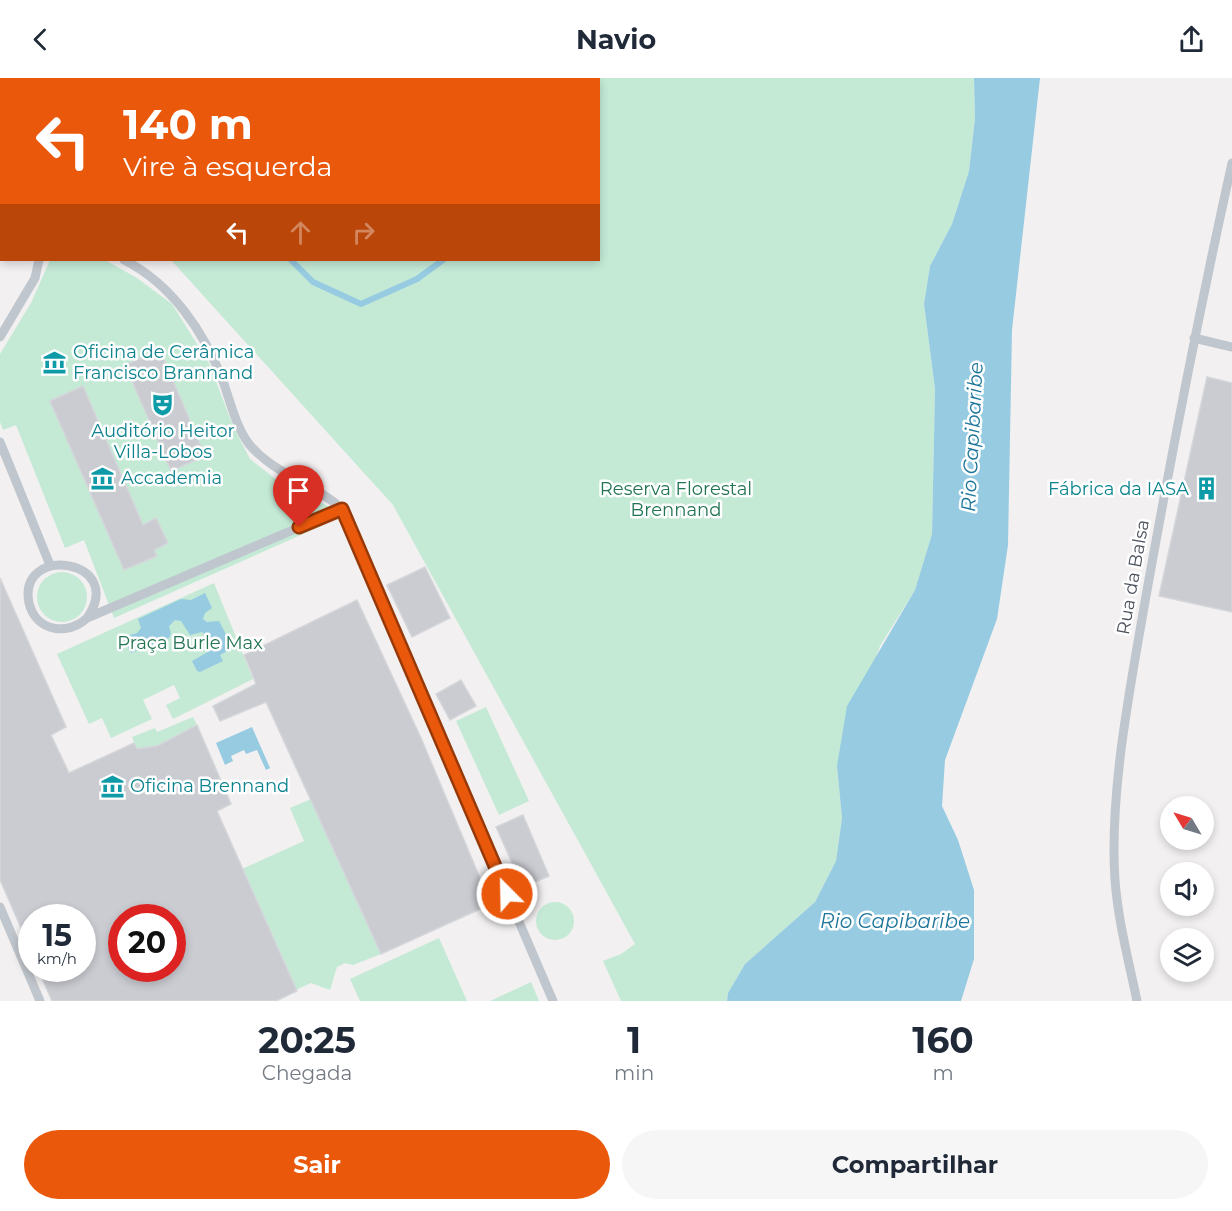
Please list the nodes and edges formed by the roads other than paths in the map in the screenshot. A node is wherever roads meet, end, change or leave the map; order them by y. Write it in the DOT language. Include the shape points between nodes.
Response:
graph roads {
  1 [pos="1232,163"];
  2 [pos="39,261"];
  3 [pos="125,261"];
  4 [pos="0,337"];
  5 [pos="1194,338"];
  6 [pos="1232,347"];
  7 [pos="0,442"];
  8 [pos="342,509"];
  9 [pos="50,565"];
  10 [pos="87,618"];
  11 [pos="0,907"];
  12 [pos="40,1001"];
  13 [pos="553,1001"];
  14 [pos="1137,1001"];
  1 -- 5 [label="lane, Rua da Balsa"];
  2 -- 4 [label="lane" via="35,278"];
  3 -- 8 [label="lane" via="159,284 184,308 215,360 248,442 266,461 326,495"];
  5 -- 6 [label="lane"];
  5 -- 14 [label="lane, Rua da Balsa" via="1132,676 1117,802 1115,880"];
  7 -- 9 [label="lane"];
  8 -- 10 [label="lane"];
  8 -- 13 [label="lane"];
  9 -- 10 [label="lane" via="70,564 87,574 95,601"];
  9 -- 10 [label="lane" via="29,589 29,600 38,620 57,630 79,626"];
  11 -- 12 [label="lane"];
}
